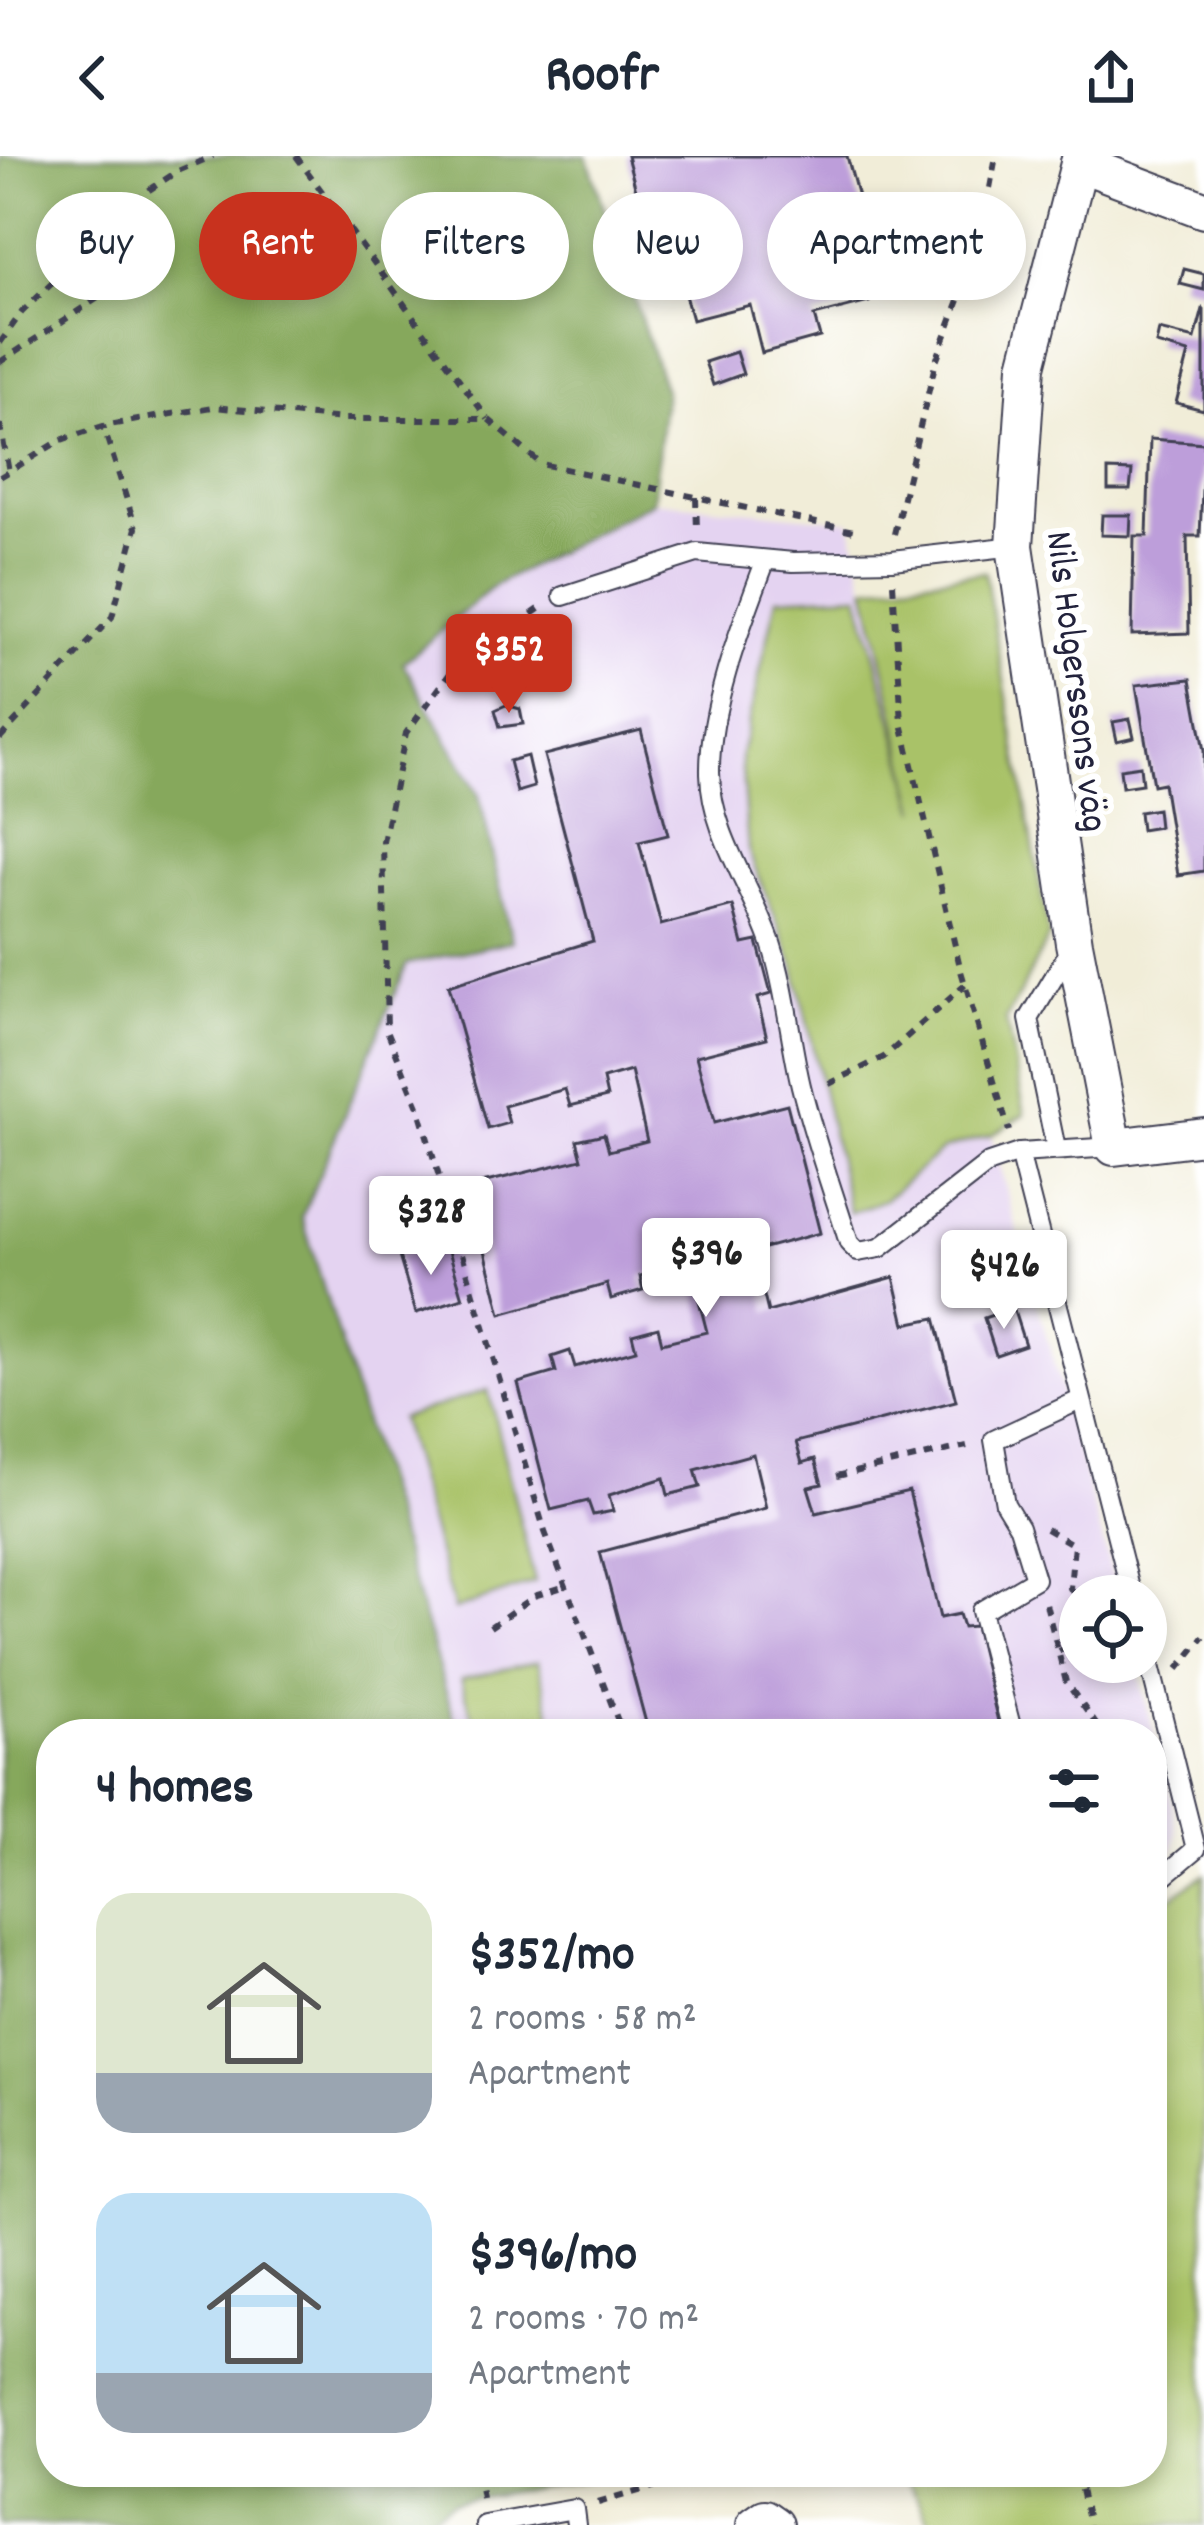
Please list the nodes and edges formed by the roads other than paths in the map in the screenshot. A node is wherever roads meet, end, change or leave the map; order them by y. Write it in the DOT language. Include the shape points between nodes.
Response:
graph roads {
  1 [pos="1080,159"];
  2 [pos="1204,210"];
  3 [pos="1015,546"];
  4 [pos="765,562"];
  5 [pos="563,596"];
  6 [pos="1074,943"];
  7 [pos="1204,1136"];
  8 [pos="1114,1147"];
  9 [pos="1056,1149"];
  10 [pos="1019,1154"];
  11 [pos="1080,1400"];
  12 [pos="1126,1575"];
  13 [pos="1154,1683"];
  14 [pos="1009,1719"];
  15 [pos="1163,1719"];
  16 [pos="1167,1734"];
  17 [pos="1167,1874"];
  18 [pos="575,2517"];
  19 [pos="485,2525"];
  20 [pos="755,2525"];
  21 [pos="775,2525"];
  1 -- 2 [label="street"];
  1 -- 3 [label="street, Nils Holgerssons väg" via="1027,367"];
  3 -- 4 [label="lane"];
  3 -- 6 [label="street, Nils Holgerssons väg"];
  4 -- 5 [label="lane" via="697,553"];
  4 -- 10 [label="lane" via="724,692 710,779 724,839 772,946 802,1091 849,1244 858,1252 880,1248 989,1163"];
  6 -- 8 [label="street, Nils Holgerssons väg"];
  6 -- 9 [label="lane" via="1029,1019"];
  7 -- 8 [label="street"];
  8 -- 9 [label="lane"];
  9 -- 10 [label="lane"];
  10 -- 11 [label="lane"];
  11 -- 12 [label="lane"];
  11 -- 14 [label="lane" via="994,1439 1005,1504 1035,1579 981,1612"];
  13 -- 15 [label="lane"];
  16 -- 17 [label="lane" via="1196,1850"];
  18 -- 19 [label="lane"];
  20 -- 21 [label="street" via="765,2518"];
}
